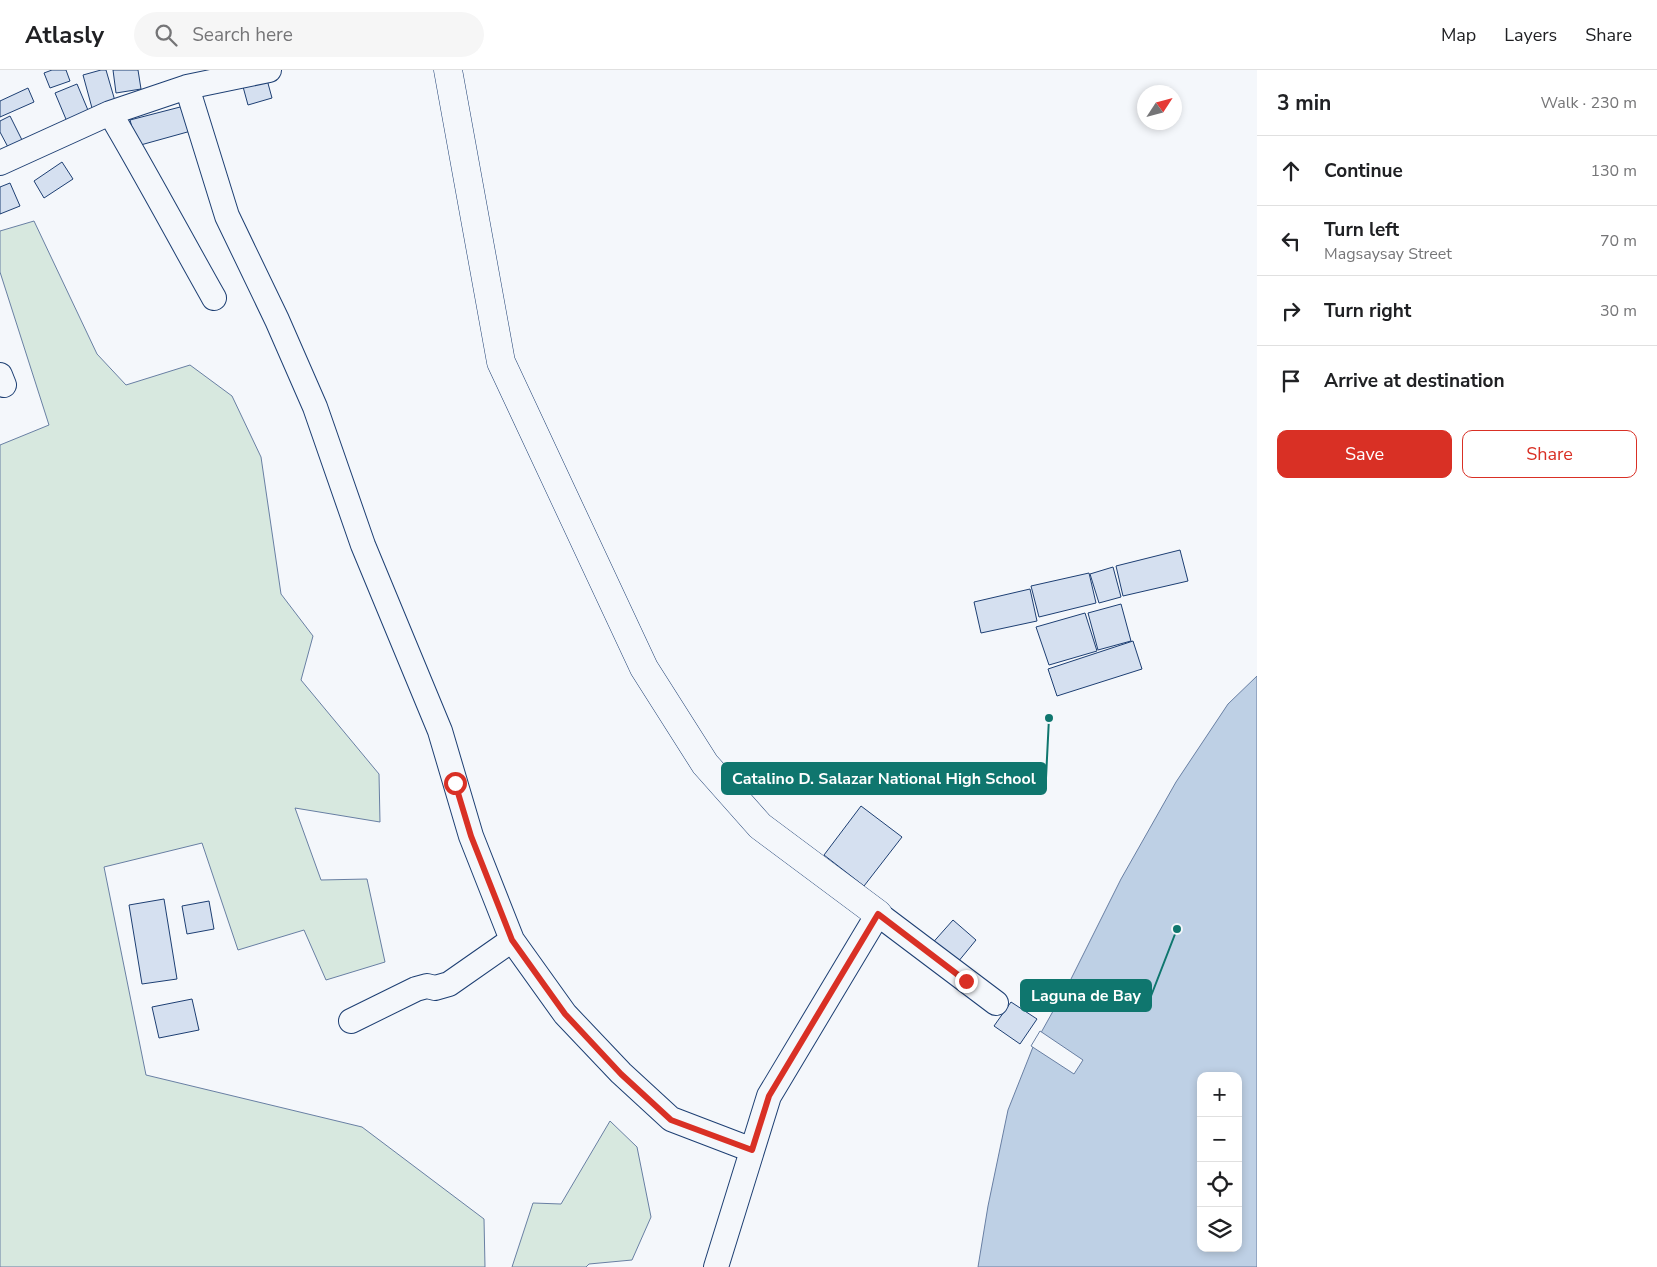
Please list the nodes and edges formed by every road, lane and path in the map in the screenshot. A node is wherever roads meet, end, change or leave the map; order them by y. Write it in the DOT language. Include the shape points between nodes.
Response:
graph roads {
  1 [pos="269,70"];
  2 [pos="448,70"];
  3 [pos="187,87"];
  4 [pos="110,113"];
  5 [pos="0,162"];
  6 [pos="214,298"];
  7 [pos="878,914"];
  8 [pos="512,940"];
  9 [pos="996,1003"];
  10 [pos="351,1021"];
  11 [pos="752,1150"];
  12 [pos="716,1267"];
  1 -- 3 [label="street"];
  2 -- 7 [label="street" via="501,362 644,668 705,764 760,826"];
  3 -- 4 [label="street"];
  3 -- 8 [label="street" via="227,216 316,407 363,545 440,731 471,836"];
  4 -- 5 [label="street"];
  4 -- 6 [label="street"];
  7 -- 9 [label="street"];
  7 -- 11 [label="street" via="769,1096"];
  8 -- 10 [label="street" via="449,984 416,989"];
  8 -- 11 [label="street" via="565,1014 621,1074 671,1120"];
  11 -- 12 [label="street"];
}
